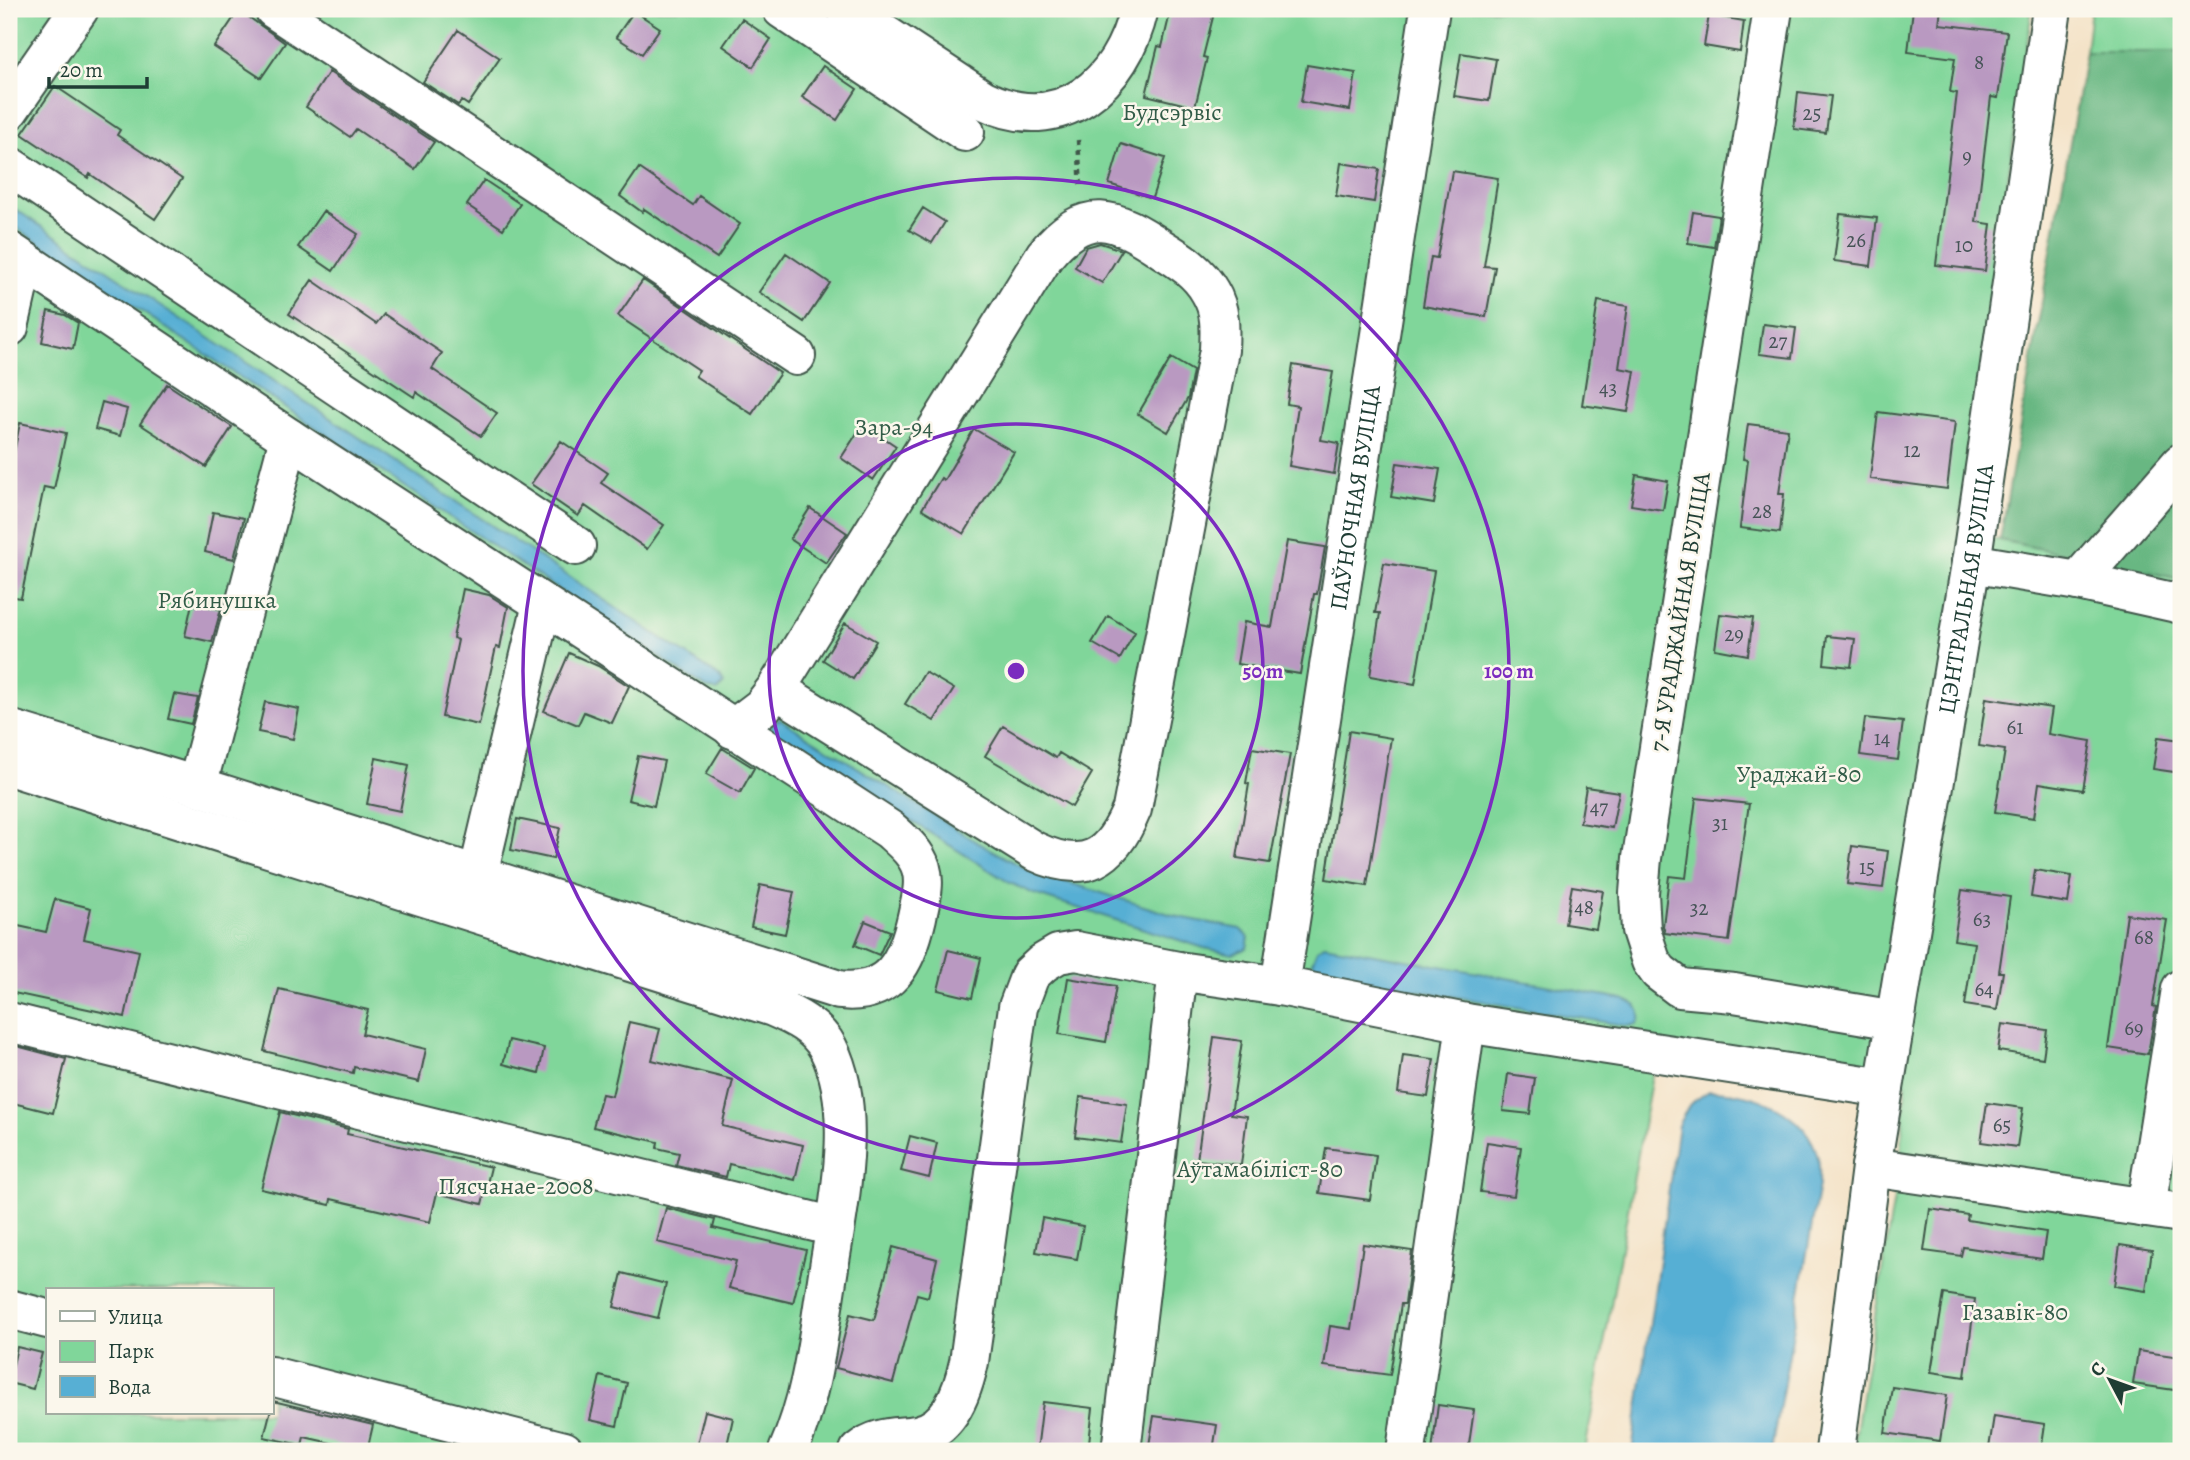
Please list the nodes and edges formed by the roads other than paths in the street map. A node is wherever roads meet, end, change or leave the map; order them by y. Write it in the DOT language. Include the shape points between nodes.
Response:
graph roads {
  1 [pos="79,9"];
  2 [pos="274,9"];
  3 [pos="782,9"];
  4 [pos="846,9"];
  5 [pos="1139,9"];
  6 [pos="1430,9"];
  7 [pos="1773,9"];
  8 [pos="2052,9"];
  9 [pos="9,110"];
  10 [pos="965,132"];
  11 [pos="9,166"];
  12 [pos="16,256"];
  13 [pos="9,327"];
  14 [pos="796,356"];
  15 [pos="289,438"];
  16 [pos="2181,463"];
  17 [pos="576,546"];
  18 [pos="1971,563"];
  19 [pos="2078,581"];
  20 [pos="542,604"];
  21 [pos="2181,604"];
  22 [pos="776,690"];
  23 [pos="9,729"];
  24 [pos="733,729"];
  25 [pos="9,766"];
  26 [pos="197,786"];
  27 [pos="478,875"];
  28 [pos="1178,971"];
  29 [pos="1280,986"];
  30 [pos="2181,989"];
  31 [pos="1895,1020"];
  32 [pos="9,1022"];
  33 [pos="1466,1023"];
  34 [pos="1884,1088"];
  35 [pos="1871,1167"];
  36 [pos="2164,1211"];
  37 [pos="835,1227"];
  38 [pos="9,1309"];
  39 [pos="46,1319"];
  40 [pos="273,1378"];
  41 [pos="564,1451"];
  42 [pos="788,1451"];
  43 [pos="859,1451"];
  44 [pos="1121,1451"];
  45 [pos="1406,1451"];
  46 [pos="1835,1451"];
  1 -- 9 [label="lane"];
  2 -- 14 [label="lane"];
  3 -- 10 [label="lane"];
  4 -- 5 [label="lane" via="984,100 1026,114 1075,103 1100,84 1117,64"];
  6 -- 29 [label="lane, ПАЎНОЧНАЯ ВУЛІЦА"];
  7 -- 31 [label="lane, 7-Я УРАДЖАЙНАЯ ВУЛІЦА" via="1642,858 1641,930 1651,961 1680,988"];
  8 -- 18 [label="lane, ЦЭНТРАЛЬНАЯ ВУЛІЦА"];
  11 -- 17 [label="lane"];
  12 -- 13 [label="lane"];
  12 -- 15 [label="lane"];
  15 -- 20 [label="lane"];
  15 -- 26 [label="lane"];
  16 -- 19 [label="lane"];
  18 -- 19 [label="lane"];
  18 -- 31 [label="lane, ЦЭНТРАЛЬНАЯ ВУЛІЦА"];
  19 -- 21 [label="lane"];
  20 -- 24 [label="lane"];
  20 -- 27 [label="lane"];
  22 -- 22 [label="lane" via="1048,858 1081,863 1112,845 1124,830 1137,787 1219,350 1218,309 1197,275 1119,224 1084,223 1069,230 1045,255"];
  22 -- 24 [label="lane"];
  23 -- 26 [label="lane"];
  24 -- 27 [label="lane" via="890,830 917,860 922,891 911,941 897,970 884,982 855,992 839,990"];
  25 -- 37 [label="lane" via="794,1016 827,1046 841,1092 843,1159"];
  26 -- 27 [label="lane"];
  28 -- 29 [label="lane"];
  28 -- 43 [label="lane" via="1076,951 1058,954 1030,975 1018,1007 969,1362 960,1397 925,1433 883,1438"];
  28 -- 44 [label="lane"];
  29 -- 33 [label="lane"];
  30 -- 36 [label="lane"];
  31 -- 34 [label="lane, ЦЭНТРАЛЬНАЯ ВУЛІЦА"];
  32 -- 37 [label="lane"];
  33 -- 34 [label="lane"];
  33 -- 45 [label="lane"];
  34 -- 35 [label="lane, ЦЭНТРАЛЬНАЯ ВУЛІЦА"];
  35 -- 36 [label="lane"];
  35 -- 46 [label="lane, ЦЭНТРАЛЬНАЯ ВУЛІЦА"];
  37 -- 42 [label="lane" via="809,1390"];
  38 -- 39 [label="lane"];
  40 -- 41 [label="lane"];
}
